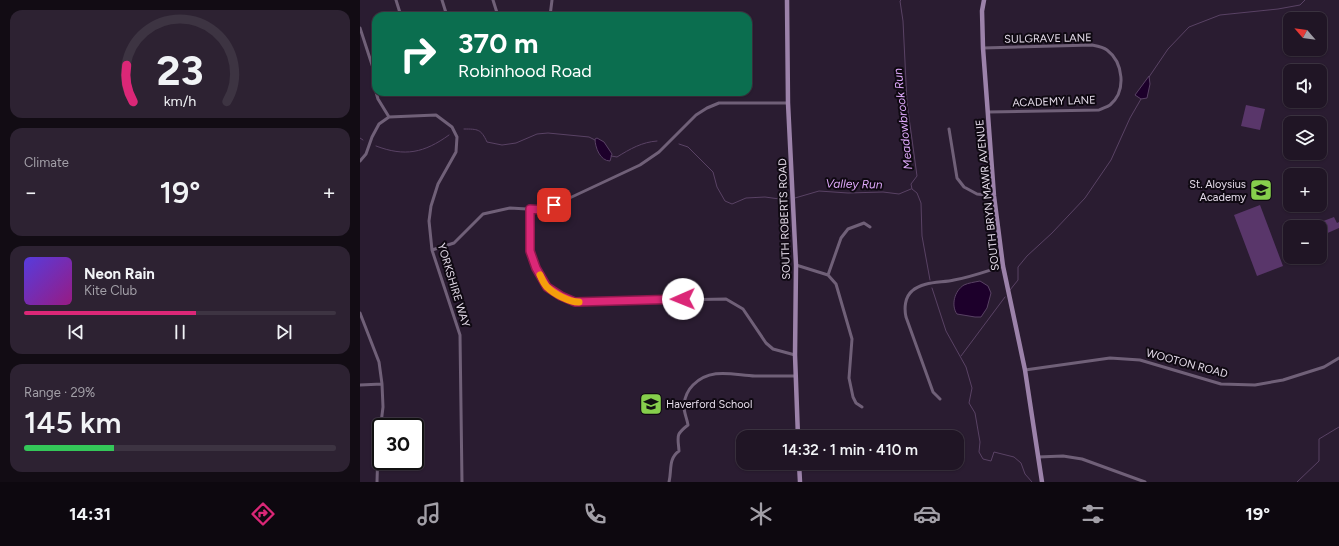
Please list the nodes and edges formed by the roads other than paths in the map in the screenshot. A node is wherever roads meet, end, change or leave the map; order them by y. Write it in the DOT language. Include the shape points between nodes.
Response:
graph roads {
  1 [pos="396,0"];
  2 [pos="442,0"];
  3 [pos="492,0"];
  4 [pos="552,0"];
  5 [pos="787,0"];
  6 [pos="984,0"];
  7 [pos="400,12"];
  8 [pos="446,12"];
  9 [pos="496,12"];
  10 [pos="550,12"];
  11 [pos="360,28"];
  12 [pos="983,48"];
  13 [pos="370,57"];
  14 [pos="372,64"];
  15 [pos="1122,74"];
  16 [pos="377,96"];
  17 [pos="788,104"];
  18 [pos="988,112"];
  19 [pos="389,117"];
  20 [pos="949,129"];
  21 [pos="360,162"];
  22 [pos="994,196"];
  23 [pos="530,209"];
  24 [pos="870,227"];
  25 [pos="432,250"];
  26 [pos="796,265"];
  27 [pos="1003,266"];
  28 [pos="828,275"];
  29 [pos="360,313"];
  30 [pos="795,355"];
  31 [pos="1339,358"];
  32 [pos="1026,370"];
  33 [pos="796,376"];
  34 [pos="382,384"];
  35 [pos="360,385"];
  36 [pos="940,399"];
  37 [pos="862,407"];
  38 [pos="798,430"];
  39 [pos="1038,457"];
  40 [pos="799,470"];
  41 [pos="377,482"];
  42 [pos="462,482"];
  43 [pos="669,482"];
  44 [pos="800,482"];
  45 [pos="1042,482"];
  46 [pos="1145,482"];
  1 -- 7 [label="street"];
  2 -- 8 [label="street"];
  3 -- 9 [label="street"];
  4 -- 10 [label="street"];
  5 -- 17 [label="main road, SOUTH ROBERTS ROAD"];
  6 -- 12 [label="main road, SOUTH BRYN MAWR AVENUE"];
  11 -- 13 [label="street"];
  12 -- 15 [label="street, SULGRAVE LANE" via="1092,45 1106,49 1117,60"];
  12 -- 18 [label="main road, SOUTH BRYN MAWR AVENUE"];
  13 -- 14 [label="street"];
  15 -- 18 [label="street, ACADEMY LANE" via="1116,99 1109,106 1099,110"];
  16 -- 19 [label="street"];
  17 -- 23 [label="street" via="719,103 696,115 659,152 640,165 544,210"];
  17 -- 26 [label="main road, SOUTH ROBERTS ROAD"];
  18 -- 22 [label="main road, SOUTH BRYN MAWR AVENUE"];
  19 -- 21 [label="street" via="379,124"];
  19 -- 25 [label="street, YORKSHIRE WAY" via="436,115 452,127 457,137 456,152 438,184 431,206 429,221"];
  20 -- 22 [label="street" via="957,178 964,187 977,194"];
  22 -- 27 [label="main road, SOUTH BRYN MAWR AVENUE"];
  23 -- 25 [label="street" via="510,208 483,214 454,243"];
  23 -- 30 [label="street" via="530,251 536,268 547,287 561,296 575,302 726,299 743,309 768,345 773,349"];
  24 -- 28 [label="street" via="864,223 848,229 841,238"];
  25 -- 42 [label="street, YORKSHIRE WAY" via="460,335"];
  26 -- 28 [label="street"];
  26 -- 30 [label="main road, SOUTH ROBERTS ROAD"];
  27 -- 32 [label="main road, SOUTH BRYN MAWR AVENUE"];
  27 -- 36 [label="street" via="955,280 922,286 913,290 908,297 905,305 906,317 933,392"];
  28 -- 37 [label="street" via="836,284 852,339 849,378 853,397"];
  29 -- 34 [label="street" via="379,362"];
  30 -- 33 [label="main road, SOUTH ROBERTS ROAD"];
  31 -- 32 [label="street, WOOTON ROAD" via="1324,367 1283,380 1255,385 1221,384 1140,360 1110,358"];
  32 -- 39 [label="main road, SOUTH BRYN MAWR AVENUE"];
  33 -- 38 [label="main road, SOUTH ROBERTS ROAD"];
  33 -- 43 [label="street" via="726,373 707,375 696,382 686,395 684,405 688,425 678,435 679,451 672,459"];
  34 -- 35 [label="street"];
  34 -- 41 [label="street" via="383,407"];
  39 -- 45 [label="main road, SOUTH BRYN MAWR AVENUE"];
  39 -- 46 [label="street" via="1063,456 1082,459"];
  40 -- 44 [label="main road"];
}
